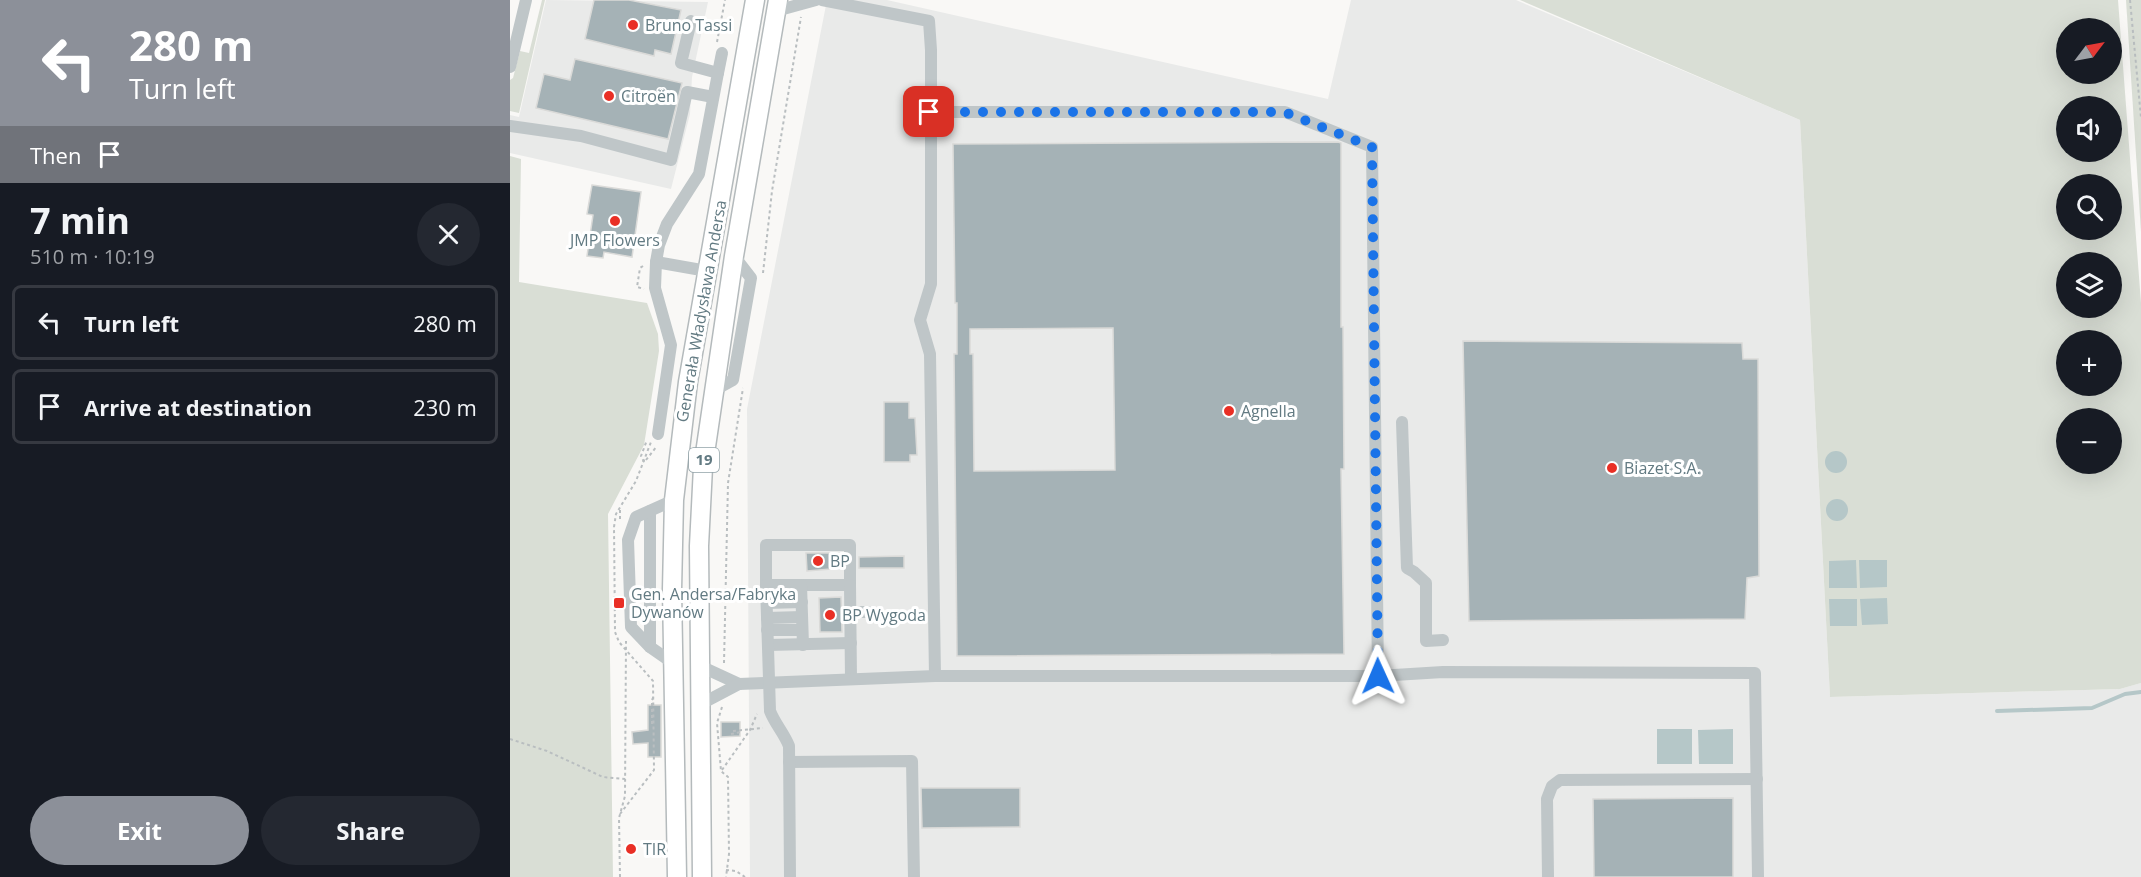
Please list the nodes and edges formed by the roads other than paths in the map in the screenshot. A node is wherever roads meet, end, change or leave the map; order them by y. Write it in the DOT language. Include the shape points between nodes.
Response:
graph roads {
  1 [pos="526,0"];
  2 [pos="755,0"];
  3 [pos="816,0"];
  4 [pos="822,0"];
  5 [pos="777,6"];
  6 [pos="691,21"];
  7 [pos="720,47"];
  8 [pos="510,67"];
  9 [pos="718,73"];
  10 [pos="714,97"];
  11 [pos="929,112"];
  12 [pos="510,126"];
  13 [pos="656,262"];
  14 [pos="707,271"];
  15 [pos="1402,422"];
  16 [pos="658,434"];
  17 [pos="674,500"];
  18 [pos="650,511"];
  19 [pos="766,585"];
  20 [pos="801,585"];
  21 [pos="850,585"];
  22 [pos="802,602"];
  23 [pos="767,603"];
  24 [pos="850,612"];
  25 [pos="868,612"];
  26 [pos="802,616"];
  27 [pos="767,624"];
  28 [pos="802,630"];
  29 [pos="1443,640"];
  30 [pos="851,643"];
  31 [pos="768,645"];
  32 [pos="803,645"];
  33 [pos="650,647"];
  34 [pos="673,663"];
  35 [pos="700,666"];
  36 [pos="935,676"];
  37 [pos="1378,676"];
  38 [pos="851,680"];
  39 [pos="767,683"];
  40 [pos="740,684"];
  41 [pos="701,704"];
  42 [pos="789,762"];
  43 [pos="1757,779"];
  44 [pos="676,877"];
  45 [pos="702,877"];
  46 [pos="790,877"];
  47 [pos="914,877"];
  48 [pos="1548,877"];
  49 [pos="1758,877"];
  1 -- 8 [label="street"];
  2 -- 14 [label="highway, Generała Władysława Andersa / 19"];
  3 -- 5 [label="street"];
  4 -- 11 [label="street" via="929,21"];
  5 -- 35 [label="highway, Generała Władysława Andersa / 19" via="712,391 703,467"];
  6 -- 9 [label="street" via="681,63"];
  7 -- 9 [label="street"];
  9 -- 10 [label="street"];
  10 -- 12 [label="street" via="687,92 671,160 581,136"];
  10 -- 13 [label="street" via="699,174 667,224"];
  11 -- 36 [label="street" via="931,284 920,320 930,354"];
  11 -- 37 [label="street" via="1284,112 1372,147"];
  13 -- 14 [label="street"];
  13 -- 16 [label="street" via="655,288 670,345"];
  14 -- 17 [label="highway, Generała Władysława Andersa / 19" via="681,428"];
  15 -- 29 [label="street" via="1407,568 1426,583 1426,641"];
  17 -- 18 [label="street"];
  17 -- 34 [label="highway, Generała Władysława Andersa / 19"];
  18 -- 33 [label="street"];
  18 -- 33 [label="street" via="636,517 628,540 631,627"];
  19 -- 20 [label="street"];
  19 -- 21 [label="street" via="766,545 850,546"];
  19 -- 23 [label="street"];
  20 -- 21 [label="street"];
  20 -- 22 [label="street"];
  21 -- 24 [label="street"];
  22 -- 23 [label="street"];
  22 -- 26 [label="street"];
  23 -- 27 [label="street"];
  24 -- 25 [label="street"];
  24 -- 30 [label="street"];
  26 -- 27 [label="street"];
  26 -- 28 [label="street"];
  27 -- 28 [label="street"];
  27 -- 31 [label="street"];
  28 -- 32 [label="street"];
  30 -- 32 [label="street"];
  30 -- 38 [label="street"];
  31 -- 32 [label="street"];
  31 -- 39 [label="street"];
  33 -- 34 [label="street"];
  34 -- 44 [label="highway, Generała Władysława Andersa / 19"];
  35 -- 40 [label="street"];
  35 -- 41 [label="highway, Generała Władysława Andersa / 19"];
  36 -- 37 [label="street"];
  36 -- 38 [label="street"];
  37 -- 43 [label="street" via="1443,672 1755,673"];
  38 -- 39 [label="street"];
  39 -- 40 [label="street"];
  39 -- 42 [label="street" via="770,711 776,727 786,736"];
  40 -- 41 [label="street"];
  41 -- 45 [label="highway, Generała Władysława Andersa / 19"];
  42 -- 46 [label="street"];
  42 -- 47 [label="street" via="912,761"];
  43 -- 48 [label="street" via="1560,780 1551,786 1547,799"];
  43 -- 49 [label="street"];
}
